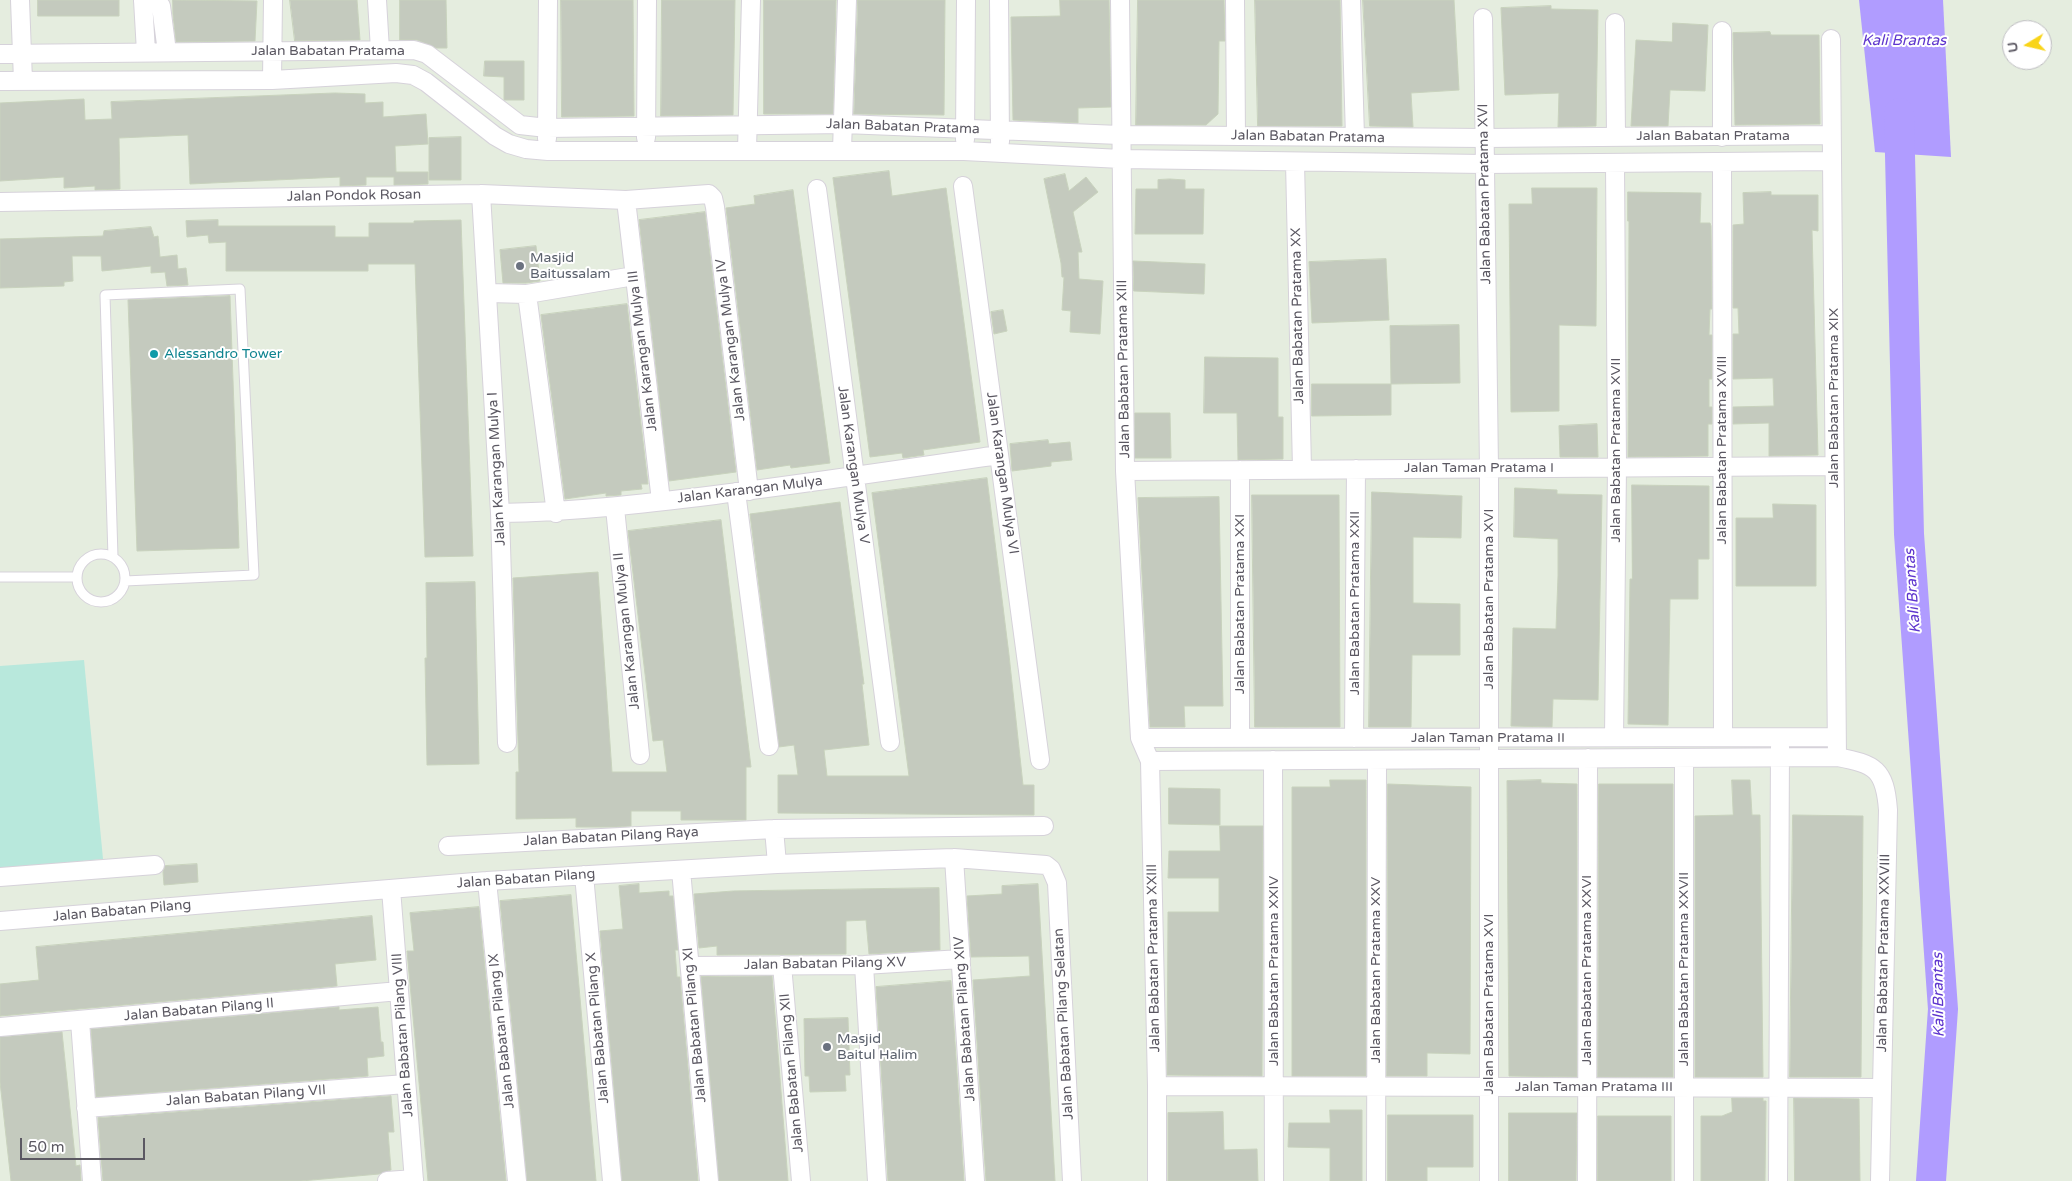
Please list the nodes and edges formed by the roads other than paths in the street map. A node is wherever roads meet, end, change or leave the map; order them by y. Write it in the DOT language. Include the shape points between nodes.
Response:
graph roads {
  1 [pos="20,0"];
  2 [pos="273,0"];
  3 [pos="377,0"];
  4 [pos="548,0"];
  5 [pos="647,0"];
  6 [pos="751,0"];
  7 [pos="847,0"];
  8 [pos="966,0"];
  9 [pos="999,0"];
  10 [pos="1120,0"];
  11 [pos="1234,0"];
  12 [pos="1351,0"];
  13 [pos="143,1"];
  14 [pos="1483,18"];
  15 [pos="1615,22"];
  16 [pos="1722,32"];
  17 [pos="1831,39"];
  18 [pos="380,50"];
  19 [pos="272,51"];
  20 [pos="146,52"];
  21 [pos="167,52"];
  22 [pos="22,53"];
  23 [pos="0,54"];
  24 [pos="272,80"];
  25 [pos="0,81"];
  26 [pos="23,81"];
  27 [pos="844,124"];
  28 [pos="748,125"];
  29 [pos="646,126"];
  30 [pos="547,128"];
  31 [pos="965,130"];
  32 [pos="1000,131"];
  33 [pos="1120,135"];
  34 [pos="1832,135"];
  35 [pos="1236,136"];
  36 [pos="1355,137"];
  37 [pos="1616,137"];
  38 [pos="1722,137"];
  39 [pos="1484,138"];
  40 [pos="747,150"];
  41 [pos="842,150"];
  42 [pos="548,151"];
  43 [pos="645,151"];
  44 [pos="964,151"];
  45 [pos="999,152"];
  46 [pos="1121,159"];
  47 [pos="1832,161"];
  48 [pos="1295,162"];
  49 [pos="1615,163"];
  50 [pos="1722,163"];
  51 [pos="1484,164"];
  52 [pos="963,186"];
  53 [pos="817,188"];
  54 [pos="707,193"];
  55 [pos="481,194"];
  56 [pos="626,200"];
  57 [pos="0,202"];
  58 [pos="634,276"];
  59 [pos="488,293"];
  60 [pos="527,294"];
  61 [pos="999,455"];
  62 [pos="1834,466"];
  63 [pos="1617,467"];
  64 [pos="1722,467"];
  65 [pos="1489,468"];
  66 [pos="1356,469"];
  67 [pos="1125,470"];
  68 [pos="1240,470"];
  69 [pos="1302,470"];
  70 [pos="855,476"];
  71 [pos="742,491"];
  72 [pos="661,501"];
  73 [pos="615,508"];
  74 [pos="500,513"];
  75 [pos="556,513"];
  76 [pos="113,557"];
  77 [pos="76,577"];
  78 [pos="0,578"];
  79 [pos="125,581"];
  80 [pos="1614,737"];
  81 [pos="1723,737"];
  82 [pos="1780,737"];
  83 [pos="1836,737"];
  84 [pos="1140,738"];
  85 [pos="1240,738"];
  86 [pos="1354,738"];
  87 [pos="1490,738"];
  88 [pos="890,742"];
  89 [pos="508,743"];
  90 [pos="769,746"];
  91 [pos="640,755"];
  92 [pos="1780,757"];
  93 [pos="1837,757"];
  94 [pos="1588,758"];
  95 [pos="1684,758"];
  96 [pos="1490,759"];
  97 [pos="1040,760"];
  98 [pos="1274,760"];
  99 [pos="1376,760"];
  100 [pos="1150,761"];
  101 [pos="1044,826"];
  102 [pos="775,845"];
  103 [pos="448,846"];
  104 [pos="954,858"];
  105 [pos="155,865"];
  106 [pos="1051,869"];
  107 [pos="681,870"];
  108 [pos="584,875"];
  109 [pos="0,877"];
  110 [pos="487,880"];
  111 [pos="391,889"];
  112 [pos="0,921"];
  113 [pos="961,959"];
  114 [pos="782,965"];
  115 [pos="864,965"];
  116 [pos="690,966"];
  117 [pos="399,991"];
  118 [pos="80,1021"];
  119 [pos="0,1027"];
  120 [pos="406,1084"];
  121 [pos="1157,1086"];
  122 [pos="1274,1086"];
  123 [pos="1376,1086"];
  124 [pos="1489,1087"];
  125 [pos="1587,1087"];
  126 [pos="1684,1087"];
  127 [pos="1778,1088"];
  128 [pos="1881,1088"];
  129 [pos="86,1108"];
  130 [pos="414,1180"];
  131 [pos="92,1181"];
  132 [pos="387,1181"];
  133 [pos="517,1181"];
  134 [pos="612,1181"];
  135 [pos="709,1181"];
  136 [pos="801,1181"];
  137 [pos="878,1181"];
  138 [pos="975,1181"];
  139 [pos="1072,1181"];
  140 [pos="1157,1181"];
  141 [pos="1274,1181"];
  142 [pos="1376,1181"];
  143 [pos="1489,1181"];
  144 [pos="1587,1181"];
  145 [pos="1684,1181"];
  146 [pos="1778,1181"];
  147 [pos="1880,1181"];
  1 -- 22 [label="street"];
  2 -- 19 [label="street"];
  3 -- 18 [label="street"];
  4 -- 30 [label="street"];
  5 -- 29 [label="street"];
  6 -- 28 [label="street"];
  7 -- 27 [label="street"];
  8 -- 31 [label="street"];
  9 -- 32 [label="street"];
  10 -- 33 [label="street, Jalan Babatan Pratama XIII"];
  11 -- 35 [label="street"];
  12 -- 36 [label="street"];
  13 -- 20 [label="street"];
  13 -- 21 [label="street" via="157,2 161,6"];
  14 -- 39 [label="street, Jalan Babatan Pratama XVI"];
  15 -- 37 [label="street"];
  16 -- 38 [label="street"];
  17 -- 34 [label="street, Jalan Babatan Pratama XIX"];
  18 -- 19 [label="street, Jalan Babatan Pratama"];
  18 -- 30 [label="street, Jalan Babatan Pratama" via="424,53 520,125"];
  19 -- 21 [label="street, Jalan Babatan Pratama"];
  19 -- 24 [label="street"];
  20 -- 21 [label="street, Jalan Babatan Pratama"];
  20 -- 22 [label="street, Jalan Babatan Pratama"];
  22 -- 23 [label="street, Jalan Babatan Pratama"];
  22 -- 26 [label="street"];
  24 -- 26 [label="street, Jalan Babatan Pratama"];
  24 -- 42 [label="street, Jalan Babatan Pratama" via="396,73 413,75 509,144"];
  25 -- 26 [label="street, Jalan Babatan Pratama"];
  27 -- 28 [label="street, Jalan Babatan Pratama"];
  27 -- 31 [label="street, Jalan Babatan Pratama"];
  27 -- 41 [label="street"];
  28 -- 29 [label="street, Jalan Babatan Pratama"];
  28 -- 40 [label="street"];
  29 -- 30 [label="street, Jalan Babatan Pratama"];
  29 -- 43 [label="street"];
  30 -- 42 [label="street"];
  31 -- 32 [label="street, Jalan Babatan Pratama"];
  31 -- 44 [label="street"];
  32 -- 33 [label="street, Jalan Babatan Pratama"];
  32 -- 45 [label="street"];
  33 -- 35 [label="street, Jalan Babatan Pratama"];
  33 -- 46 [label="street, Jalan Babatan Pratama XIII"];
  34 -- 38 [label="street, Jalan Babatan Pratama"];
  34 -- 47 [label="street, Jalan Babatan Pratama XIX"];
  35 -- 36 [label="street, Jalan Babatan Pratama"];
  36 -- 39 [label="street, Jalan Babatan Pratama"];
  37 -- 38 [label="street, Jalan Babatan Pratama"];
  37 -- 39 [label="street, Jalan Babatan Pratama"];
  39 -- 51 [label="street, Jalan Babatan Pratama XVI"];
  40 -- 41 [label="street, Jalan Babatan Pratama"];
  40 -- 43 [label="street, Jalan Babatan Pratama"];
  41 -- 44 [label="street, Jalan Babatan Pratama"];
  42 -- 43 [label="street, Jalan Babatan Pratama"];
  44 -- 45 [label="street, Jalan Babatan Pratama"];
  45 -- 46 [label="street, Jalan Babatan Pratama"];
  46 -- 48 [label="street, Jalan Babatan Pratama"];
  46 -- 67 [label="street, Jalan Babatan Pratama XIII"];
  47 -- 50 [label="street, Jalan Babatan Pratama"];
  47 -- 62 [label="street, Jalan Babatan Pratama XIX"];
  48 -- 51 [label="street, Jalan Babatan Pratama"];
  48 -- 69 [label="street, Jalan Babatan Pratama XX"];
  49 -- 50 [label="street, Jalan Babatan Pratama"];
  49 -- 51 [label="street, Jalan Babatan Pratama"];
  49 -- 63 [label="street, Jalan Babatan Pratama XVII"];
  50 -- 64 [label="street, Jalan Babatan Pratama XVIII"];
  51 -- 65 [label="street, Jalan Babatan Pratama XVI"];
  52 -- 61 [label="street, Jalan Karangan Mulya VI"];
  53 -- 70 [label="street, Jalan Karangan Mulya V"];
  54 -- 56 [label="street, Jalan Pondok Rosan"];
  54 -- 71 [label="street, Jalan Karangan Mulya IV" via="713,198 715,207"];
  55 -- 56 [label="street, Jalan Pondok Rosan"];
  55 -- 57 [label="street, Jalan Pondok Rosan"];
  55 -- 59 [label="street, Jalan Karangan Mulya I"];
  56 -- 58 [label="street, Jalan Karangan Mulya III"];
  58 -- 60 [label="street"];
  58 -- 72 [label="street, Jalan Karangan Mulya III"];
  59 -- 60 [label="street"];
  59 -- 74 [label="street, Jalan Karangan Mulya I"];
  60 -- 75 [label="street"];
  61 -- 70 [label="street, Jalan Karangan Mulya"];
  61 -- 97 [label="street, Jalan Karangan Mulya VI"];
  62 -- 64 [label="street, Jalan Taman Pratama I"];
  62 -- 83 [label="street, Jalan Babatan Pratama XIX"];
  63 -- 64 [label="street, Jalan Taman Pratama I"];
  63 -- 65 [label="street, Jalan Taman Pratama I"];
  63 -- 80 [label="street, Jalan Babatan Pratama XVII"];
  64 -- 81 [label="street, Jalan Babatan Pratama XVIII"];
  65 -- 66 [label="street, Jalan Taman Pratama I"];
  65 -- 87 [label="street, Jalan Babatan Pratama XVI"];
  66 -- 69 [label="street, Jalan Taman Pratama I"];
  66 -- 86 [label="street, Jalan Babatan Pratama XXII"];
  67 -- 68 [label="street, Jalan Taman Pratama I"];
  67 -- 84 [label="street, Jalan Babatan Pratama XIII"];
  68 -- 69 [label="street, Jalan Taman Pratama I"];
  68 -- 85 [label="street, Jalan Babatan Pratama XXI"];
  70 -- 71 [label="street, Jalan Karangan Mulya"];
  70 -- 88 [label="street, Jalan Karangan Mulya V"];
  71 -- 72 [label="street, Jalan Karangan Mulya"];
  71 -- 90 [label="street, Jalan Karangan Mulya IV"];
  72 -- 73 [label="street, Jalan Karangan Mulya"];
  73 -- 75 [label="street, Jalan Karangan Mulya"];
  73 -- 91 [label="street, Jalan Karangan Mulya II"];
  74 -- 75 [label="street, Jalan Karangan Mulya"];
  74 -- 89 [label="street, Jalan Karangan Mulya I"];
  76 -- 77 [label="lane" via="102,553 84,560"];
  76 -- 79 [label="lane" via="122,566"];
  76 -- 79 [label="lane" via="105,295 240,289 254,575"];
  77 -- 78 [label="lane"];
  77 -- 79 [label="lane" via="81,593 97,602 111,601 120,593"];
  80 -- 81 [label="street, Jalan Taman Pratama II"];
  80 -- 87 [label="street, Jalan Taman Pratama II"];
  81 -- 82 [label="street, Jalan Taman Pratama II"];
  82 -- 83 [label="street, Jalan Taman Pratama II"];
  82 -- 92 [label="street"];
  83 -- 93 [label="street, Jalan Babatan Pratama XIX"];
  84 -- 85 [label="street, Jalan Taman Pratama II"];
  84 -- 100 [label="street, Jalan Babatan Pratama XXIII"];
  85 -- 86 [label="street, Jalan Taman Pratama II"];
  86 -- 87 [label="street, Jalan Taman Pratama II"];
  87 -- 96 [label="street, Jalan Babatan Pratama XVI"];
  92 -- 93 [label="street, Jalan Taman Pratama II"];
  92 -- 95 [label="street, Jalan Taman Pratama II"];
  92 -- 127 [label="street"];
  93 -- 128 [label="street, Jalan Babatan Pratama XXVIII" via="1862,762 1874,769 1883,779 1886,794"];
  94 -- 95 [label="street, Jalan Taman Pratama II"];
  94 -- 96 [label="street, Jalan Taman Pratama II"];
  94 -- 125 [label="street, Jalan Babatan Pratama XXVI"];
  95 -- 126 [label="street, Jalan Babatan Pratama XXVII"];
  96 -- 99 [label="street, Jalan Taman Pratama II"];
  96 -- 124 [label="street, Jalan Babatan Pratama XVI"];
  98 -- 99 [label="street, Jalan Taman Pratama II"];
  98 -- 100 [label="street, Jalan Taman Pratama II"];
  98 -- 122 [label="street, Jalan Babatan Pratama XXIV"];
  99 -- 123 [label="street, Jalan Babatan Pratama XXV"];
  100 -- 121 [label="street, Jalan Babatan Pratama XXIII"];
  101 -- 102 [label="street, Jalan Babatan Pilang Raya"];
  102 -- 103 [label="street, Jalan Babatan Pilang Raya"];
  102 -- 104 [label="street, Jalan Babatan Pilang"];
  102 -- 107 [label="street, Jalan Babatan Pilang"];
  104 -- 106 [label="street, Jalan Babatan Pilang" via="1038,863"];
  104 -- 113 [label="street, Jalan Babatan Pilang XIV"];
  105 -- 109 [label="street"];
  106 -- 139 [label="street, Jalan Babatan Pilang Selatan" via="1057,883"];
  107 -- 108 [label="street, Jalan Babatan Pilang"];
  107 -- 116 [label="street, Jalan Babatan Pilang XI"];
  108 -- 110 [label="street, Jalan Babatan Pilang"];
  108 -- 134 [label="street, Jalan Babatan Pilang X"];
  110 -- 111 [label="street, Jalan Babatan Pilang"];
  110 -- 133 [label="street, Jalan Babatan Pilang IX"];
  111 -- 112 [label="street, Jalan Babatan Pilang"];
  111 -- 117 [label="street, Jalan Babatan Pilang VIII"];
  113 -- 115 [label="street, Jalan Babatan Pilang XV"];
  113 -- 138 [label="street, Jalan Babatan Pilang XIV"];
  114 -- 115 [label="street, Jalan Babatan Pilang XV"];
  114 -- 116 [label="street, Jalan Babatan Pilang XV"];
  114 -- 136 [label="street, Jalan Babatan Pilang XII"];
  115 -- 137 [label="street"];
  116 -- 135 [label="street, Jalan Babatan Pilang XI"];
  117 -- 118 [label="street, Jalan Babatan Pilang II"];
  117 -- 120 [label="street, Jalan Babatan Pilang VIII"];
  118 -- 119 [label="street, Jalan Babatan Pilang II"];
  118 -- 129 [label="street"];
  120 -- 129 [label="street, Jalan Babatan Pilang VII"];
  120 -- 130 [label="street, Jalan Babatan Pilang VIII"];
  121 -- 122 [label="street, Jalan Taman Pratama III"];
  121 -- 140 [label="street, Jalan Babatan Pratama XXIII"];
  122 -- 123 [label="street, Jalan Taman Pratama III"];
  122 -- 141 [label="street, Jalan Babatan Pratama XXIV"];
  123 -- 124 [label="street, Jalan Taman Pratama III"];
  123 -- 142 [label="street, Jalan Babatan Pratama XXV"];
  124 -- 125 [label="street, Jalan Taman Pratama III"];
  124 -- 143 [label="street, Jalan Babatan Pratama XVI"];
  125 -- 126 [label="street, Jalan Taman Pratama III"];
  125 -- 144 [label="street, Jalan Babatan Pratama XXVI"];
  126 -- 127 [label="street, Jalan Taman Pratama III"];
  126 -- 145 [label="street, Jalan Babatan Pratama XXVII"];
  127 -- 128 [label="street, Jalan Taman Pratama III"];
  127 -- 146 [label="street"];
  128 -- 147 [label="street, Jalan Babatan Pratama XXVIII"];
  129 -- 131 [label="street"];
  130 -- 132 [label="street"];
}
